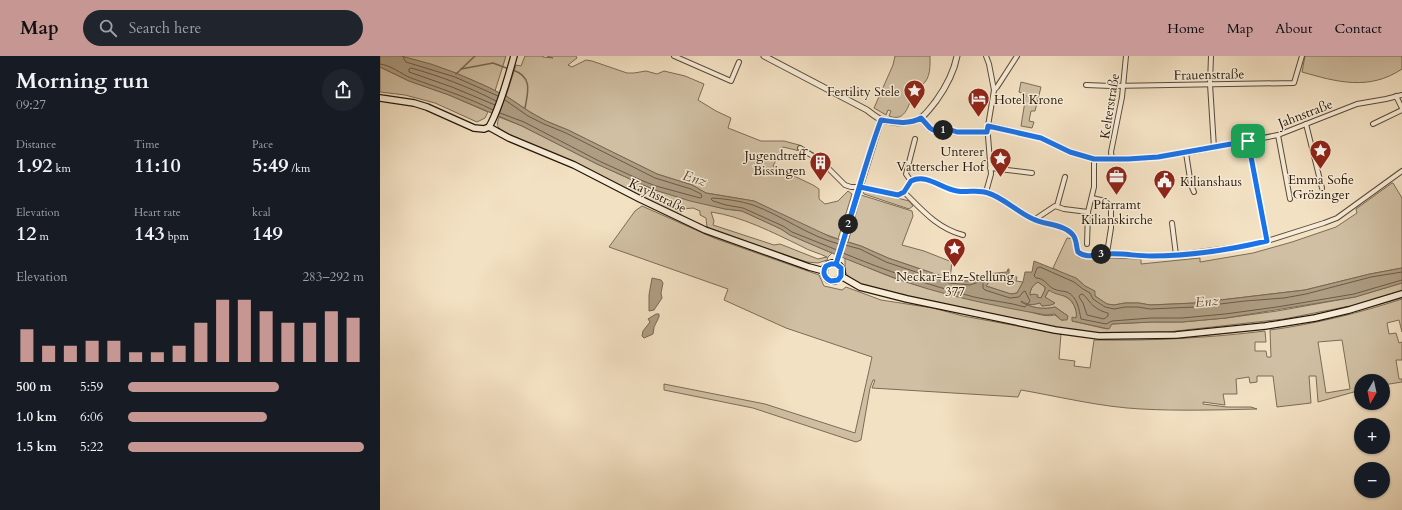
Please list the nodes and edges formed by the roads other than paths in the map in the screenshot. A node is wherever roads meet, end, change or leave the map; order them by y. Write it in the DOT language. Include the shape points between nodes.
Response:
graph roads {
  1 [pos="514,56"];
  2 [pos="674,56"];
  3 [pos="764,56"];
  4 [pos="958,56"];
  5 [pos="986,56"];
  6 [pos="1017,56"];
  7 [pos="1126,56"];
  8 [pos="1211,56"];
  9 [pos="1302,56"];
  10 [pos="739,62"];
  11 [pos="1210,84"];
  12 [pos="1086,85"];
  13 [pos="1123,86"];
  14 [pos="994,90"];
  15 [pos="1402,95"];
  16 [pos="1396,96"];
  17 [pos="380,98"];
  18 [pos="1402,109"];
  19 [pos="921,118"];
  20 [pos="881,120"];
  21 [pos="1306,124"];
  22 [pos="1373,124"];
  23 [pos="489,125"];
  24 [pos="988,126"];
  25 [pos="987,132"];
  26 [pos="1278,135"];
  27 [pos="915,139"];
  28 [pos="1248,141"];
  29 [pos="800,148"];
  30 [pos="1214,148"];
  31 [pos="1186,153"];
  32 [pos="1094,159"];
  33 [pos="1112,159"];
  34 [pos="990,168"];
  35 [pos="1402,171"];
  36 [pos="1032,173"];
  37 [pos="1065,177"];
  38 [pos="911,181"];
  39 [pos="860,187"];
  40 [pos="1322,188"];
  41 [pos="904,192"];
  42 [pos="986,192"];
  43 [pos="1194,192"];
  44 [pos="1092,198"];
  45 [pos="1290,199"];
  46 [pos="1057,206"];
  47 [pos="1088,212"];
  48 [pos="1034,220"];
  49 [pos="1172,223"];
  50 [pos="963,235"];
  51 [pos="1267,241"];
  52 [pos="1087,244"];
  53 [pos="1107,254"];
  54 [pos="1176,255"];
  55 [pos="837,262"];
  56 [pos="824,271"];
  57 [pos="841,276"];
  58 [pos="1402,294"];
  1 -- 23 [label="main road"];
  2 -- 10 [label="street" via="731,81"];
  3 -- 20 [label="street" via="867,110"];
  4 -- 19 [label="street" via="943,91"];
  5 -- 14 [label="street"];
  6 -- 14 [label="street"];
  7 -- 13 [label="street, Kelterstraße"];
  8 -- 11 [label="street"];
  9 -- 11 [label="street, Frauenstraße" via="1294,83"];
  11 -- 13 [label="street, Frauenstraße"];
  11 -- 30 [label="street"];
  12 -- 13 [label="street, Frauenstraße"];
  13 -- 33 [label="street, Kelterstraße"];
  14 -- 24 [label="street"];
  15 -- 16 [label="street, Jahnstraße"];
  16 -- 18 [label="street"];
  16 -- 21 [label="street, Jahnstraße" via="1357,104"];
  17 -- 23 [label="main road" via="427,107 479,129"];
  18 -- 22 [label="street"];
  19 -- 20 [label="street" via="906,123"];
  19 -- 25 [label="street" via="933,130"];
  20 -- 39 [label="street"];
  21 -- 26 [label="street, Jahnstraße"];
  21 -- 40 [label="street"];
  23 -- 56 [label="main road, Kayhstraße" via="508,138 574,165 705,230"];
  24 -- 25 [label="street"];
  24 -- 32 [label="street, Jahnstraße" via="1041,138 1070,152"];
  25 -- 34 [label="street"];
  26 -- 28 [label="street, Jahnstraße"];
  26 -- 45 [label="street"];
  27 -- 38 [label="street" via="906,174"];
  28 -- 30 [label="street, Jahnstraße"];
  28 -- 51 [label="street"];
  29 -- 39 [label="street" via="822,162 845,185"];
  30 -- 31 [label="street, Jahnstraße"];
  31 -- 33 [label="street, Jahnstraße" via="1139,159"];
  31 -- 43 [label="street"];
  32 -- 33 [label="street, Jahnstraße"];
  32 -- 44 [label="street"];
  34 -- 36 [label="street"];
  34 -- 42 [label="street"];
  35 -- 51 [label="street" via="1337,218"];
  37 -- 46 [label="street"];
  38 -- 41 [label="street"];
  38 -- 42 [label="street" via="918,178 955,191"];
  39 -- 41 [label="street" via="893,195"];
  39 -- 55 [label="street"];
  41 -- 50 [label="street" via="937,223"];
  42 -- 48 [label="street"];
  44 -- 47 [label="street"];
  44 -- 53 [label="street" via="1105,201 1111,207"];
  46 -- 47 [label="street"];
  46 -- 48 [label="street"];
  47 -- 52 [label="street"];
  48 -- 53 [label="street" via="1067,230 1076,240 1081,255"];
  49 -- 54 [label="street"];
  51 -- 54 [label="street"];
  53 -- 54 [label="street"];
  55 -- 56 [label="main road" via="828,264"];
  55 -- 57 [label="main road" via="841,268"];
  56 -- 57 [label="main road" via="826,278 831,281 838,280"];
  57 -- 58 [label="main road" via="860,287 907,299 1055,330 1099,336 1176,335 1265,326 1315,318"];
}
